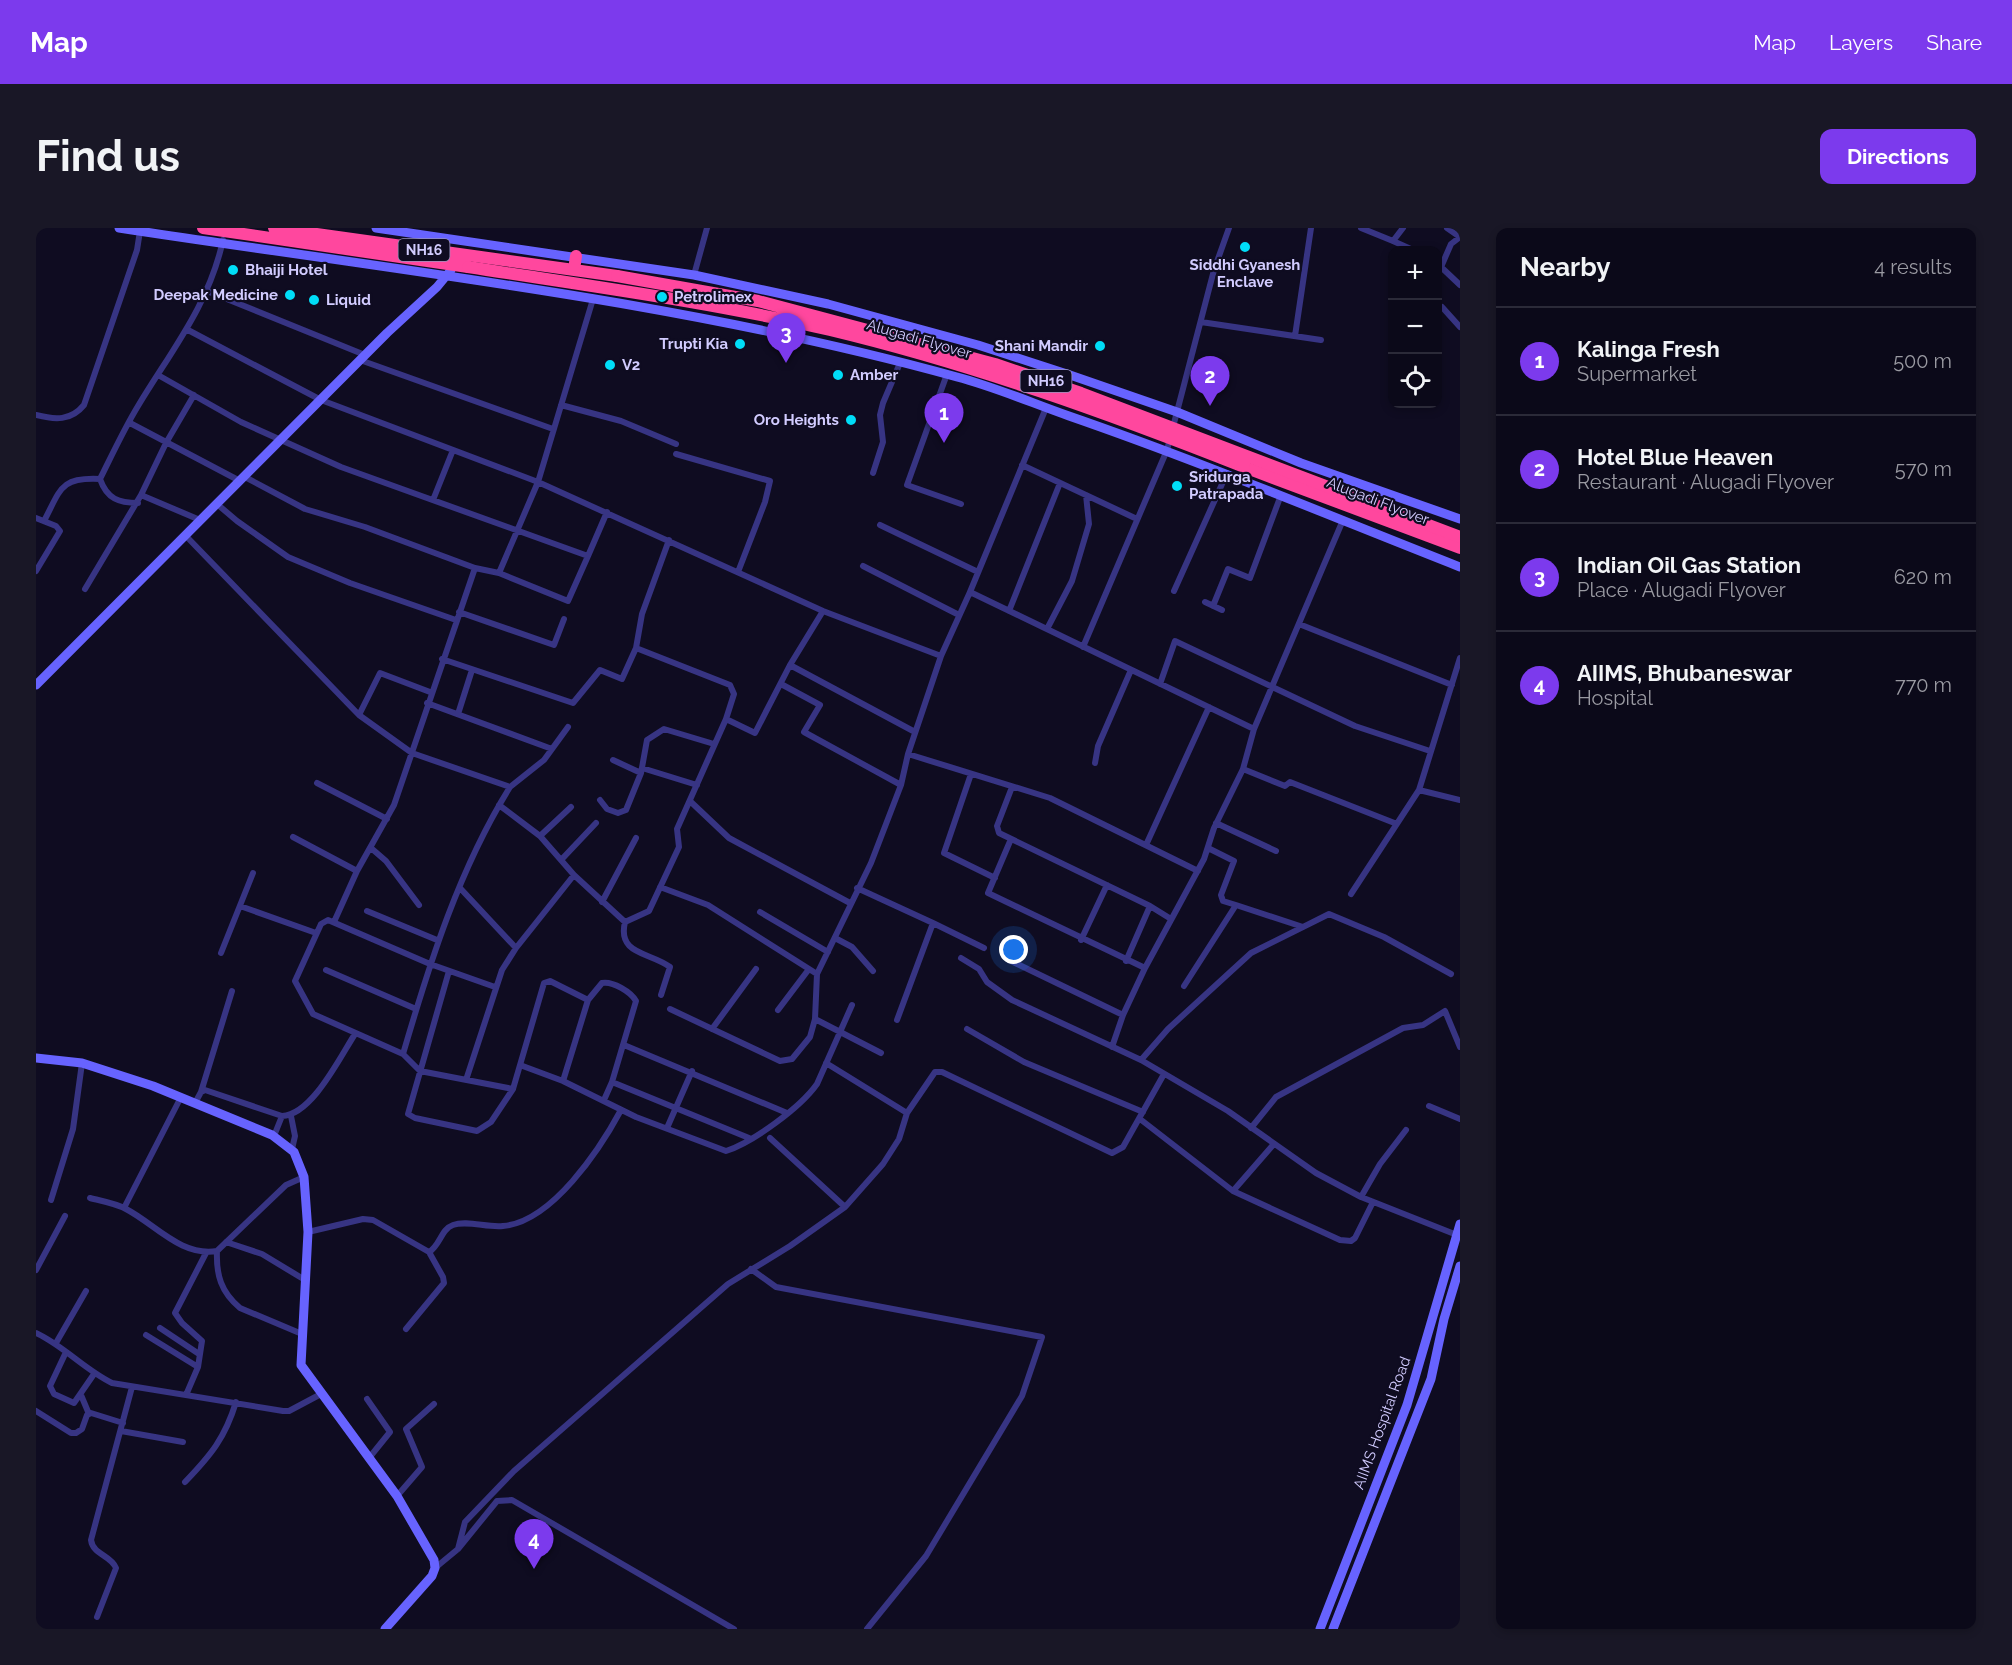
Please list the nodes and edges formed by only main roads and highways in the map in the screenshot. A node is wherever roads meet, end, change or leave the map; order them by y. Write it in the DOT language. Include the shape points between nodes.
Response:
graph roads {
  1 [pos="203,228"];
  2 [pos="274,228"];
  3 [pos="576,256"];
  4 [pos="574,270"];
  5 [pos="1460,537"];
  6 [pos="1460,548"];
  1 -- 6 [label="highway, Alugadi Flyover / NH16, bridge" via="451,270 468,267 749,312 902,349 1079,405"];
  2 -- 4 [label="highway, NH16"];
  3 -- 4 [label="highway"];
  4 -- 5 [label="highway, Alugadi Flyover / NH16, bridge" via="758,301 995,364"];
}
